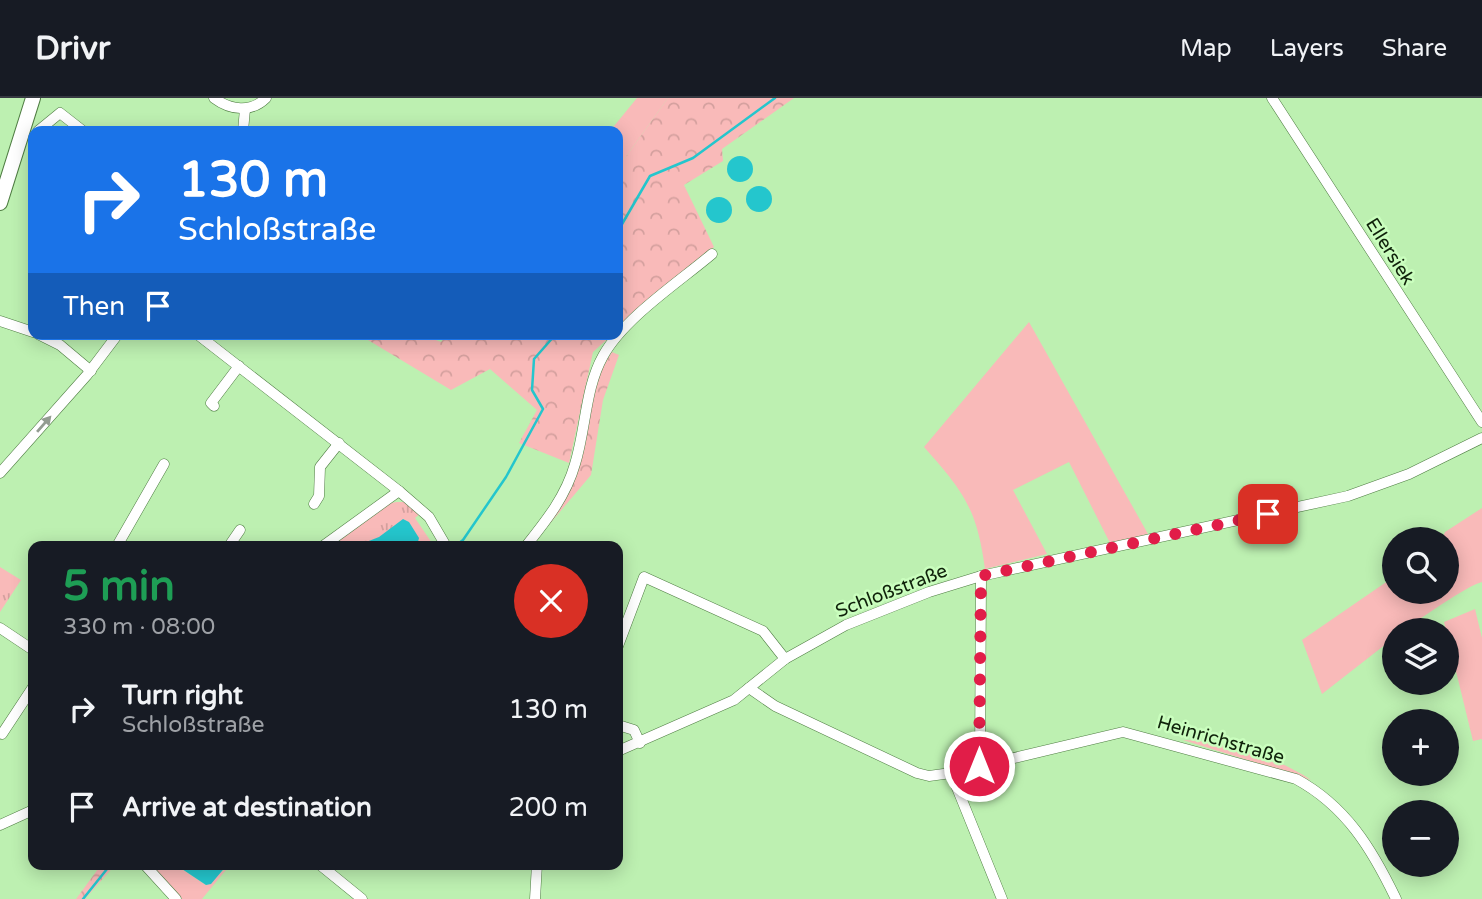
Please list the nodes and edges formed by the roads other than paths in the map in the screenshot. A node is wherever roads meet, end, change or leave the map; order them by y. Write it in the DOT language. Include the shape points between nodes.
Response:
graph roads {
  1 [pos="33,98"];
  2 [pos="214,98"];
  3 [pos="266,98"];
  4 [pos="1272,98"];
  5 [pos="245,109"];
  6 [pos="32,126"];
  7 [pos="41,126"];
  8 [pos="77,126"];
  9 [pos="245,126"];
  10 [pos="28,141"];
  11 [pos="0,204"];
  12 [pos="712,254"];
  13 [pos="0,321"];
  14 [pos="28,330"];
  15 [pos="623,333"];
  16 [pos="50,340"];
  17 [pos="113,340"];
  18 [pos="205,340"];
  19 [pos="617,340"];
  20 [pos="239,366"];
  21 [pos="90,371"];
  22 [pos="214,406"];
  23 [pos="1482,422"];
  24 [pos="1482,438"];
  25 [pos="339,443"];
  26 [pos="164,464"];
  27 [pos="0,473"];
  28 [pos="399,491"];
  29 [pos="314,504"];
  30 [pos="240,530"];
  31 [pos="120,541"];
  32 [pos="232,541"];
  33 [pos="330,541"];
  34 [pos="443,541"];
  35 [pos="530,541"];
  36 [pos="981,576"];
  37 [pos="0,628"];
  38 [pos="623,633"];
  39 [pos="28,647"];
  40 [pos="785,659"];
  41 [pos="749,688"];
  42 [pos="28,694"];
  43 [pos="623,727"];
  44 [pos="2,733"];
  45 [pos="640,743"];
  46 [pos="623,749"];
  47 [pos="979,766"];
  48 [pos="951,773"];
  49 [pos="28,812"];
  50 [pos="0,825"];
  51 [pos="149,870"];
  52 [pos="327,870"];
  53 [pos="537,870"];
  54 [pos="176,899"];
  55 [pos="362,899"];
  56 [pos="536,899"];
  57 [pos="1002,899"];
  58 [pos="1396,899"];
  1 -- 6 [label="main road"];
  2 -- 5 [label="street" via="231,108"];
  3 -- 5 [label="street"];
  4 -- 23 [label="street, Ellersiek"];
  5 -- 9 [label="street"];
  7 -- 8 [label="street" via="60,113"];
  10 -- 11 [label="main road"];
  12 -- 15 [label="street"];
  13 -- 14 [label="street"];
  16 -- 21 [label="street"];
  17 -- 21 [label="street"];
  18 -- 20 [label="street"];
  19 -- 35 [label="street" via="594,376 576,464 562,498"];
  20 -- 22 [label="street" via="211,403"];
  20 -- 25 [label="street"];
  27 -- 21 [label="street, one-way"];
  24 -- 36 [label="street, Schloßstraße" via="1409,474 1348,496"];
  25 -- 28 [label="street"];
  25 -- 29 [label="street" via="320,467 319,496"];
  26 -- 31 [label="street"];
  28 -- 33 [label="street"];
  28 -- 34 [label="street" via="429,517"];
  30 -- 32 [label="street"];
  36 -- 40 [label="street, Schloßstraße" via="856,621"];
  36 -- 47 [label="street"];
  37 -- 39 [label="street"];
  38 -- 40 [label="street" via="644,577 763,631"];
  40 -- 41 [label="street, Schloßstraße"];
  41 -- 45 [label="street, Schloßstraße" via="716,710"];
  41 -- 48 [label="street, Heinrichstraße" via="775,706 917,773"];
  42 -- 44 [label="street"];
  43 -- 45 [label="street" via="634,730"];
  45 -- 46 [label="street, Schloßstraße"];
  47 -- 48 [label="street, Heinrichstraße"];
  47 -- 58 [label="street, Heinrichstraße" via="1123,732 1296,779 1322,793 1349,819"];
  48 -- 57 [label="street"];
  49 -- 50 [label="street"];
  51 -- 54 [label="street"];
  52 -- 55 [label="street"];
  53 -- 56 [label="street"];
}
